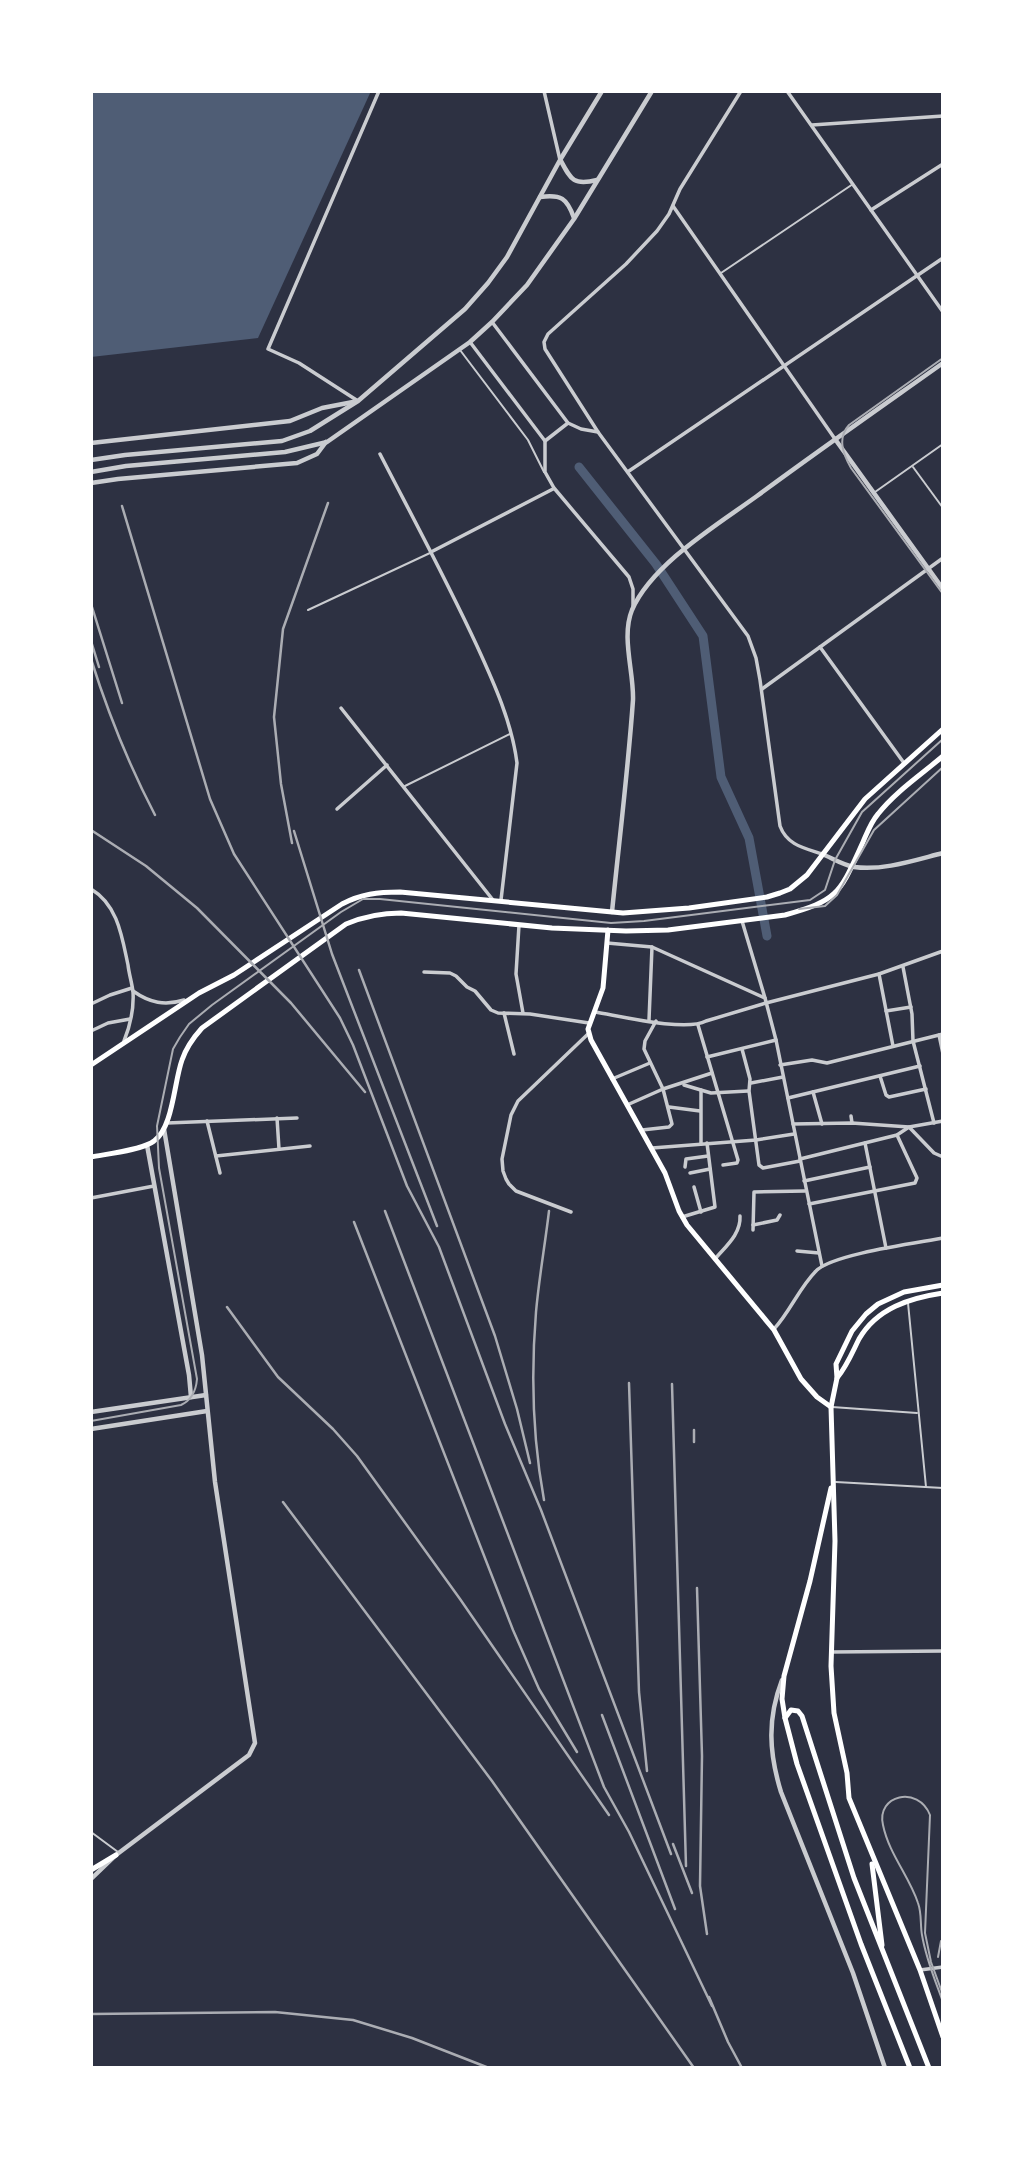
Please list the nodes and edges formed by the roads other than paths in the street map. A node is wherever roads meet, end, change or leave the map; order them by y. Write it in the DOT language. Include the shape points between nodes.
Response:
graph roads {
  1 [pos="379,91"];
  2 [pos="544,91"];
  3 [pos="602,91"];
  4 [pos="652,91"];
  5 [pos="741,91"];
  6 [pos="787,91"];
  7 [pos="943,116"];
  8 [pos="812,125"];
  9 [pos="560,160"];
  10 [pos="943,163"];
  11 [pos="598,179"];
  12 [pos="853,184"];
  13 [pos="540,197"];
  14 [pos="673,206"];
  15 [pos="871,210"];
  16 [pos="574,219"];
  17 [pos="943,258"];
  18 [pos="720,273"];
  19 [pos="917,276"];
  20 [pos="941,306"];
  21 [pos="943,312"];
  22 [pos="492,322"];
  23 [pos="470,342"];
  24 [pos="459,350"];
  25 [pos="943,363"];
  26 [pos="784,365"];
  27 [pos="358,401"];
  28 [pos="568,423"];
  29 [pos="598,432"];
  30 [pos="835,439"];
  31 [pos="545,441"];
  32 [pos="327,442"];
  33 [pos="91,443"];
  34 [pos="942,445"];
  35 [pos="943,450"];
  36 [pos="380,454"];
  37 [pos="91,460"];
  38 [pos="912,466"];
  39 [pos="628,471"];
  40 [pos="91,472"];
  41 [pos="545,472"];
  42 [pos="91,483"];
  43 [pos="554,488"];
  44 [pos="873,493"];
  45 [pos="943,508"];
  46 [pos="684,549"];
  47 [pos="431,552"];
  48 [pos="943,558"];
  49 [pos="929,569"];
  50 [pos="943,589"];
  51 [pos="633,609"];
  52 [pos="308,610"];
  53 [pos="820,647"];
  54 [pos="762,689"];
  55 [pos="341,708"];
  56 [pos="943,729"];
  57 [pos="510,734"];
  58 [pos="943,757"];
  59 [pos="904,764"];
  60 [pos="387,765"];
  61 [pos="404,786"];
  62 [pos="337,809"];
  63 [pos="943,853"];
  64 [pos="822,854"];
  65 [pos="852,867"];
  66 [pos="91,889"];
  67 [pos="498,902"];
  68 [pos="612,912"];
  69 [pos="742,921"];
  70 [pos="520,925"];
  71 [pos="608,930"];
  72 [pos="607,943"];
  73 [pos="652,947"];
  74 [pos="943,951"];
  75 [pos="903,967"];
  76 [pos="424,972"];
  77 [pos="879,974"];
  78 [pos="132,990"];
  79 [pos="199,993"];
  80 [pos="766,1000"];
  81 [pos="91,1004"];
  82 [pos="911,1007"];
  83 [pos="887,1011"];
  84 [pos="595,1012"];
  85 [pos="505,1013"];
  86 [pos="523,1013"];
  87 [pos="130,1020"];
  88 [pos="649,1020"];
  89 [pos="656,1021"];
  90 [pos="91,1023"];
  91 [pos="589,1023"];
  92 [pos="698,1025"];
  93 [pos="93,1030"];
  94 [pos="589,1034"];
  95 [pos="941,1034"];
  96 [pos="776,1040"];
  97 [pos="913,1041"];
  98 [pos="124,1043"];
  99 [pos="893,1046"];
  100 [pos="742,1049"];
  101 [pos="514,1054"];
  102 [pos="943,1054"];
  103 [pos="707,1057"];
  104 [pos="650,1063"];
  105 [pos="91,1065"];
  106 [pos="780,1065"];
  107 [pos="920,1066"];
  108 [pos="712,1073"];
  109 [pos="880,1076"];
  110 [pos="783,1077"];
  111 [pos="612,1079"];
  112 [pos="750,1083"];
  113 [pos="682,1084"];
  114 [pos="663,1089"];
  115 [pos="926,1089"];
  116 [pos="701,1090"];
  117 [pos="749,1091"];
  118 [pos="813,1092"];
  119 [pos="718,1093"];
  120 [pos="788,1098"];
  121 [pos="627,1105"];
  122 [pos="669,1108"];
  123 [pos="701,1111"];
  124 [pos="851,1116"];
  125 [pos="277,1118"];
  126 [pos="297,1118"];
  127 [pos="207,1121"];
  128 [pos="943,1121"];
  129 [pos="852,1123"];
  130 [pos="934,1123"];
  131 [pos="793,1124"];
  132 [pos="822,1124"];
  133 [pos="165,1126"];
  134 [pos="909,1128"];
  135 [pos="640,1130"];
  136 [pos="795,1134"];
  137 [pos="897,1135"];
  138 [pos="756,1140"];
  139 [pos="733,1141"];
  140 [pos="707,1143"];
  141 [pos="865,1143"];
  142 [pos="701,1144"];
  143 [pos="147,1145"];
  144 [pos="310,1146"];
  145 [pos="650,1148"];
  146 [pos="279,1149"];
  147 [pos="943,1150"];
  148 [pos="938,1155"];
  149 [pos="216,1156"];
  150 [pos="708,1156"];
  151 [pos="91,1157"];
  152 [pos="943,1157"];
  153 [pos="800,1160"];
  154 [pos="723,1165"];
  155 [pos="685,1167"];
  156 [pos="870,1167"];
  157 [pos="710,1169"];
  158 [pos="220,1172"];
  159 [pos="690,1172"];
  160 [pos="804,1181"];
  161 [pos="155,1186"];
  162 [pos="694,1187"];
  163 [pos="806,1191"];
  164 [pos="875,1192"];
  165 [pos="91,1198"];
  166 [pos="808,1204"];
  167 [pos="571,1212"];
  168 [pos="702,1212"];
  169 [pos="780,1215"];
  170 [pos="740,1216"];
  171 [pos="682,1217"];
  172 [pos="943,1238"];
  173 [pos="886,1248"];
  174 [pos="797,1251"];
  175 [pos="819,1253"];
  176 [pos="715,1259"];
  177 [pos="822,1266"];
  178 [pos="943,1285"];
  179 [pos="943,1293"];
  180 [pos="908,1300"];
  181 [pos="774,1330"];
  182 [pos="837,1378"];
  183 [pos="206,1395"];
  184 [pos="191,1397"];
  185 [pos="831,1407"];
  186 [pos="207,1411"];
  187 [pos="91,1412"];
  188 [pos="919,1413"];
  189 [pos="91,1429"];
  190 [pos="832,1482"];
  191 [pos="926,1487"];
  192 [pos="943,1488"];
  193 [pos="943,1651"];
  194 [pos="831,1652"];
  195 [pos="784,1676"];
  196 [pos="785,1718"];
  197 [pos="91,1832"];
  198 [pos="118,1854"];
  199 [pos="871,1856"];
  200 [pos="91,1870"];
  201 [pos="91,1880"];
  202 [pos="883,1955"];
  203 [pos="943,1968"];
  204 [pos="920,1970"];
  205 [pos="943,2037"];
  206 [pos="885,2068"];
  207 [pos="910,2068"];
  208 [pos="929,2068"];
  1 -- 27 [label="street" via="268,349"];
  2 -- 9 [label="street"];
  3 -- 9 [label="street"];
  4 -- 11 [label="street"];
  5 -- 14 [label="street"];
  6 -- 8 [label="street"];
  7 -- 8 [label="street"];
  8 -- 12 [label="street"];
  9 -- 11 [label="street" via="574,180"];
  9 -- 13 [label="street"];
  10 -- 15 [label="street"];
  11 -- 16 [label="street"];
  12 -- 15 [label="street"];
  12 -- 18 [label="lane"];
  13 -- 16 [label="street" via="562,198"];
  13 -- 27 [label="street" via="507,257 473,300"];
  14 -- 18 [label="street"];
  14 -- 29 [label="street" via="648,243 545,338 545,349"];
  15 -- 19 [label="street"];
  16 -- 22 [label="street" via="527,285"];
  17 -- 19 [label="street"];
  18 -- 26 [label="street"];
  19 -- 20 [label="street"];
  19 -- 26 [label="street"];
  20 -- 21 [label="street"];
  22 -- 23 [label="street"];
  22 -- 28 [label="street"];
  23 -- 24 [label="street"];
  23 -- 31 [label="street"];
  24 -- 32 [label="street"];
  24 -- 41 [label="lane" via="528,440"];
  25 -- 30 [label="street"];
  26 -- 30 [label="street"];
  26 -- 39 [label="street"];
  27 -- 33 [label="street" via="290,421"];
  27 -- 37 [label="street" via="310,431 282,441"];
  28 -- 29 [label="street"];
  28 -- 31 [label="street"];
  29 -- 39 [label="street"];
  30 -- 44 [label="street"];
  30 -- 46 [label="street"];
  31 -- 41 [label="street"];
  32 -- 40 [label="street" via="285,452"];
  32 -- 42 [label="street" via="317,454 297,463"];
  34 -- 35 [label="lane"];
  34 -- 38 [label="lane"];
  36 -- 47 [label="street"];
  38 -- 44 [label="lane"];
  38 -- 45 [label="lane"];
  39 -- 46 [label="street"];
  41 -- 43 [label="street"];
  43 -- 47 [label="street"];
  43 -- 51 [label="street" via="629,577"];
  44 -- 49 [label="street"];
  46 -- 51 [label="street" via="641,594"];
  46 -- 54 [label="street" via="748,636"];
  47 -- 52 [label="lane"];
  47 -- 57 [label="street" via="491,677"];
  48 -- 49 [label="street"];
  49 -- 50 [label="street"];
  49 -- 53 [label="street"];
  51 -- 68 [label="street" via="628,635 633,699"];
  53 -- 54 [label="street"];
  53 -- 59 [label="street"];
  54 -- 64 [label="street" via="780,826 788,840"];
  55 -- 60 [label="street"];
  56 -- 59 [label="main road"];
  57 -- 61 [label="lane"];
  57 -- 67 [label="street" via="517,763"];
  58 -- 65 [label="main road" via="880,811"];
  59 -- 64 [label="main road" via="856,808"];
  60 -- 61 [label="street"];
  60 -- 62 [label="street"];
  61 -- 67 [label="street"];
  63 -- 65 [label="street" via="886,866"];
  64 -- 65 [label="street"];
  64 -- 68 [label="main road" via="790,889 767,897"];
  65 -- 69 [label="main road" via="838,891 814,907"];
  66 -- 78 [label="street" via="110,906 118,922"];
  67 -- 68 [label="main road"];
  67 -- 79 [label="main road" via="384,892 355,897"];
  69 -- 71 [label="main road" via="668,930"];
  69 -- 80 [label="street"];
  70 -- 71 [label="main road"];
  70 -- 86 [label="street" via="516,974"];
  70 -- 133 [label="main road" via="393,913 346,924 202,1028 187,1047"];
  71 -- 72 [label="main road"];
  72 -- 73 [label="street"];
  72 -- 84 [label="main road" via="603,988"];
  73 -- 80 [label="street"];
  73 -- 88 [label="street"];
  74 -- 75 [label="street"];
  75 -- 77 [label="street"];
  75 -- 82 [label="street"];
  76 -- 85 [label="street" via="456,976 491,1010"];
  77 -- 80 [label="street"];
  77 -- 83 [label="street"];
  78 -- 79 [label="street" via="162,1004"];
  78 -- 81 [label="street"];
  78 -- 87 [label="street"];
  79 -- 98 [label="main road"];
  80 -- 92 [label="street"];
  80 -- 96 [label="street"];
  82 -- 83 [label="street"];
  82 -- 97 [label="street"];
  83 -- 99 [label="street"];
  84 -- 88 [label="street"];
  84 -- 91 [label="main road"];
  85 -- 86 [label="street"];
  85 -- 101 [label="street"];
  86 -- 91 [label="street"];
  87 -- 93 [label="street"];
  87 -- 98 [label="street"];
  88 -- 89 [label="street"];
  89 -- 92 [label="street"];
  89 -- 104 [label="street" via="644,1044"];
  90 -- 93 [label="street"];
  91 -- 94 [label="main road"];
  92 -- 103 [label="street"];
  94 -- 111 [label="main road"];
  94 -- 167 [label="street" via="517,1101 502,1159 512,1188"];
  95 -- 97 [label="street"];
  95 -- 102 [label="street"];
  96 -- 100 [label="street"];
  96 -- 106 [label="street"];
  97 -- 99 [label="street"];
  97 -- 107 [label="street"];
  98 -- 105 [label="main road"];
  99 -- 106 [label="street" via="827,1063 812,1060"];
  100 -- 103 [label="street"];
  100 -- 112 [label="street"];
  103 -- 108 [label="street"];
  104 -- 111 [label="street"];
  104 -- 114 [label="street"];
  106 -- 110 [label="street"];
  107 -- 109 [label="street"];
  107 -- 115 [label="street"];
  108 -- 113 [label="street"];
  108 -- 119 [label="street"];
  109 -- 115 [label="street" via="888,1097"];
  109 -- 118 [label="street"];
  110 -- 112 [label="street"];
  110 -- 120 [label="street"];
  111 -- 121 [label="main road"];
  112 -- 117 [label="street"];
  113 -- 114 [label="street"];
  113 -- 116 [label="street"];
  114 -- 121 [label="street"];
  114 -- 122 [label="street"];
  115 -- 130 [label="street"];
  116 -- 119 [label="street"];
  116 -- 123 [label="street"];
  117 -- 119 [label="street"];
  117 -- 138 [label="street"];
  118 -- 120 [label="street"];
  118 -- 132 [label="street"];
  119 -- 139 [label="street"];
  120 -- 131 [label="street"];
  121 -- 135 [label="main road"];
  122 -- 123 [label="street"];
  122 -- 135 [label="street" via="669,1128"];
  123 -- 142 [label="street"];
  124 -- 129 [label="street"];
  125 -- 126 [label="street"];
  125 -- 127 [label="street"];
  125 -- 146 [label="street"];
  127 -- 133 [label="street"];
  127 -- 149 [label="street"];
  128 -- 130 [label="street"];
  129 -- 132 [label="street"];
  129 -- 134 [label="street"];
  130 -- 134 [label="street"];
  131 -- 132 [label="street"];
  131 -- 136 [label="street"];
  133 -- 143 [label="main road"];
  133 -- 183 [label="street"];
  134 -- 137 [label="street"];
  134 -- 148 [label="street"];
  135 -- 145 [label="main road"];
  136 -- 138 [label="street"];
  136 -- 153 [label="street"];
  137 -- 141 [label="street"];
  137 -- 164 [label="street" via="917,1181"];
  138 -- 139 [label="street"];
  138 -- 153 [label="street" via="761,1167"];
  139 -- 140 [label="street"];
  139 -- 154 [label="street" via="738,1162"];
  140 -- 142 [label="street"];
  140 -- 150 [label="street"];
  141 -- 153 [label="street"];
  141 -- 156 [label="street"];
  142 -- 145 [label="street"];
  143 -- 151 [label="main road"];
  143 -- 161 [label="street"];
  144 -- 146 [label="street"];
  145 -- 171 [label="main road"];
  146 -- 149 [label="street"];
  147 -- 148 [label="street"];
  148 -- 152 [label="street"];
  149 -- 158 [label="street"];
  150 -- 155 [label="street" via="686,1159"];
  150 -- 157 [label="street"];
  153 -- 160 [label="street"];
  156 -- 160 [label="street"];
  156 -- 164 [label="street"];
  157 -- 159 [label="street"];
  157 -- 168 [label="street" via="715,1207"];
  160 -- 163 [label="street"];
  161 -- 165 [label="street"];
  161 -- 184 [label="street"];
  162 -- 168 [label="street"];
  163 -- 166 [label="street"];
  163 -- 169 [label="street" via="754,1192 753,1227"];
  164 -- 166 [label="street"];
  164 -- 173 [label="street"];
  166 -- 175 [label="street"];
  168 -- 171 [label="street"];
  170 -- 176 [label="street" via="738,1233"];
  171 -- 176 [label="main road"];
  172 -- 173 [label="street"];
  173 -- 177 [label="street"];
  174 -- 175 [label="street"];
  175 -- 177 [label="street"];
  176 -- 181 [label="main road"];
  177 -- 181 [label="street"];
  178 -- 182 [label="main road" via="904,1292 866,1314 838,1358"];
  179 -- 180 [label="main road"];
  180 -- 182 [label="main road" via="871,1323"];
  180 -- 188 [label="lane"];
  181 -- 185 [label="main road" via="801,1379"];
  182 -- 185 [label="main road"];
  183 -- 184 [label="street"];
  183 -- 186 [label="street"];
  184 -- 187 [label="street"];
  185 -- 188 [label="lane"];
  185 -- 190 [label="main road"];
  186 -- 189 [label="street"];
  186 -- 198 [label="street" via="255,1743 248,1755"];
  188 -- 191 [label="lane"];
  190 -- 191 [label="lane"];
  190 -- 194 [label="main road" via="835,1574"];
  190 -- 195 [label="main road"];
  191 -- 192 [label="lane"];
  193 -- 194 [label="street"];
  194 -- 199 [label="main road" via="833,1705 847,1793"];
  195 -- 196 [label="main road"];
  195 -- 206 [label="street" via="770,1728 774,1766"];
  196 -- 202 [label="main road" via="794,1710 802,1716"];
  196 -- 207 [label="main road" via="797,1764"];
  197 -- 198 [label="lane"];
  198 -- 200 [label="main road"];
  198 -- 201 [label="street"];
  199 -- 202 [label="main road"];
  199 -- 204 [label="main road"];
  202 -- 208 [label="main road"];
  203 -- 204 [label="street"];
  204 -- 205 [label="main road"];
}
